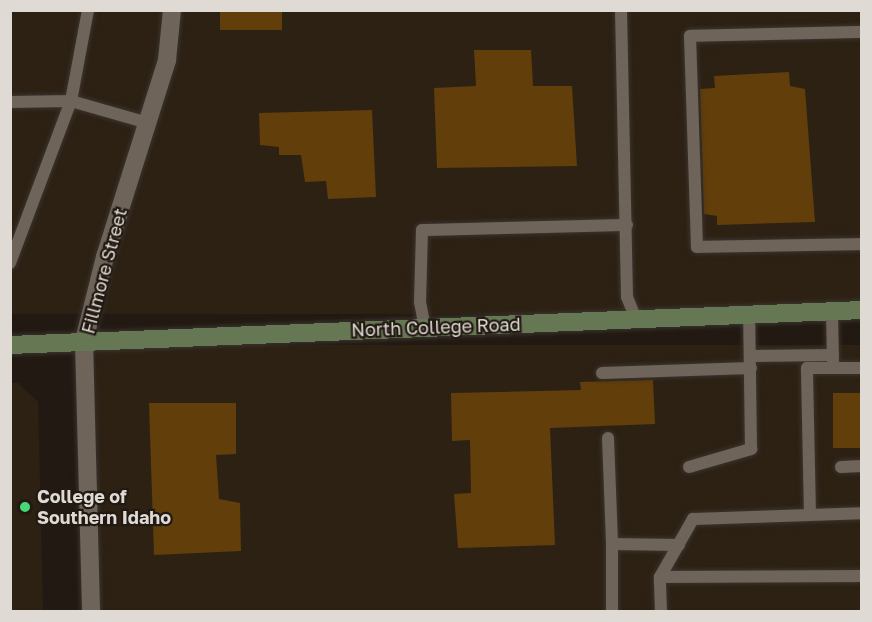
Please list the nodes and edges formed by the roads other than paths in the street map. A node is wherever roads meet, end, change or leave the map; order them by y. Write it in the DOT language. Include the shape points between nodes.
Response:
graph roads {
  1 [pos="88,10"];
  2 [pos="172,10"];
  3 [pos="621,10"];
  4 [pos="861,32"];
  5 [pos="71,101"];
  6 [pos="10,102"];
  7 [pos="148,123"];
  8 [pos="627,225"];
  9 [pos="861,244"];
  10 [pos="10,263"];
  11 [pos="861,310"];
  12 [pos="832,311"];
  13 [pos="749,314"];
  14 [pos="636,319"];
  15 [pos="425,328"];
  16 [pos="84,341"];
  17 [pos="10,345"];
  18 [pos="833,354"];
  19 [pos="751,362"];
  20 [pos="833,368"];
  21 [pos="861,368"];
  22 [pos="602,373"];
  23 [pos="608,438"];
  24 [pos="861,466"];
  25 [pos="688,467"];
  26 [pos="841,467"];
  27 [pos="861,513"];
  28 [pos="810,515"];
  29 [pos="612,544"];
  30 [pos="679,544"];
  31 [pos="861,576"];
  32 [pos="660,577"];
  33 [pos="91,612"];
  34 [pos="612,612"];
  35 [pos="661,612"];
  1 -- 5 [label="lane"];
  2 -- 7 [label="street, Fillmore Street" via="167,60"];
  3 -- 8 [label="lane"];
  4 -- 9 [label="lane" via="690,36 697,247"];
  5 -- 6 [label="lane"];
  5 -- 7 [label="lane"];
  5 -- 10 [label="lane"];
  7 -- 16 [label="street, Fillmore Street" via="105,257"];
  8 -- 14 [label="lane" via="627,297"];
  8 -- 15 [label="lane" via="422,230 420,302"];
  11 -- 12 [label="main road, North College Road"];
  12 -- 13 [label="main road, North College Road"];
  12 -- 18 [label="lane"];
  13 -- 14 [label="main road, North College Road"];
  13 -- 19 [label="lane"];
  14 -- 15 [label="main road, North College Road"];
  15 -- 16 [label="main road, North College Road"];
  16 -- 17 [label="main road, North College Road"];
  16 -- 33 [label="street, Fillmore Street"];
  18 -- 19 [label="lane"];
  18 -- 20 [label="lane"];
  19 -- 22 [label="lane"];
  19 -- 25 [label="lane" via="751,449"];
  20 -- 21 [label="lane"];
  20 -- 28 [label="lane" via="807,369"];
  23 -- 29 [label="lane"];
  24 -- 26 [label="lane"];
  27 -- 28 [label="lane"];
  28 -- 30 [label="lane" via="693,519"];
  29 -- 30 [label="lane"];
  29 -- 34 [label="lane"];
  30 -- 32 [label="lane"];
  31 -- 32 [label="lane"];
  32 -- 35 [label="lane"];
}
